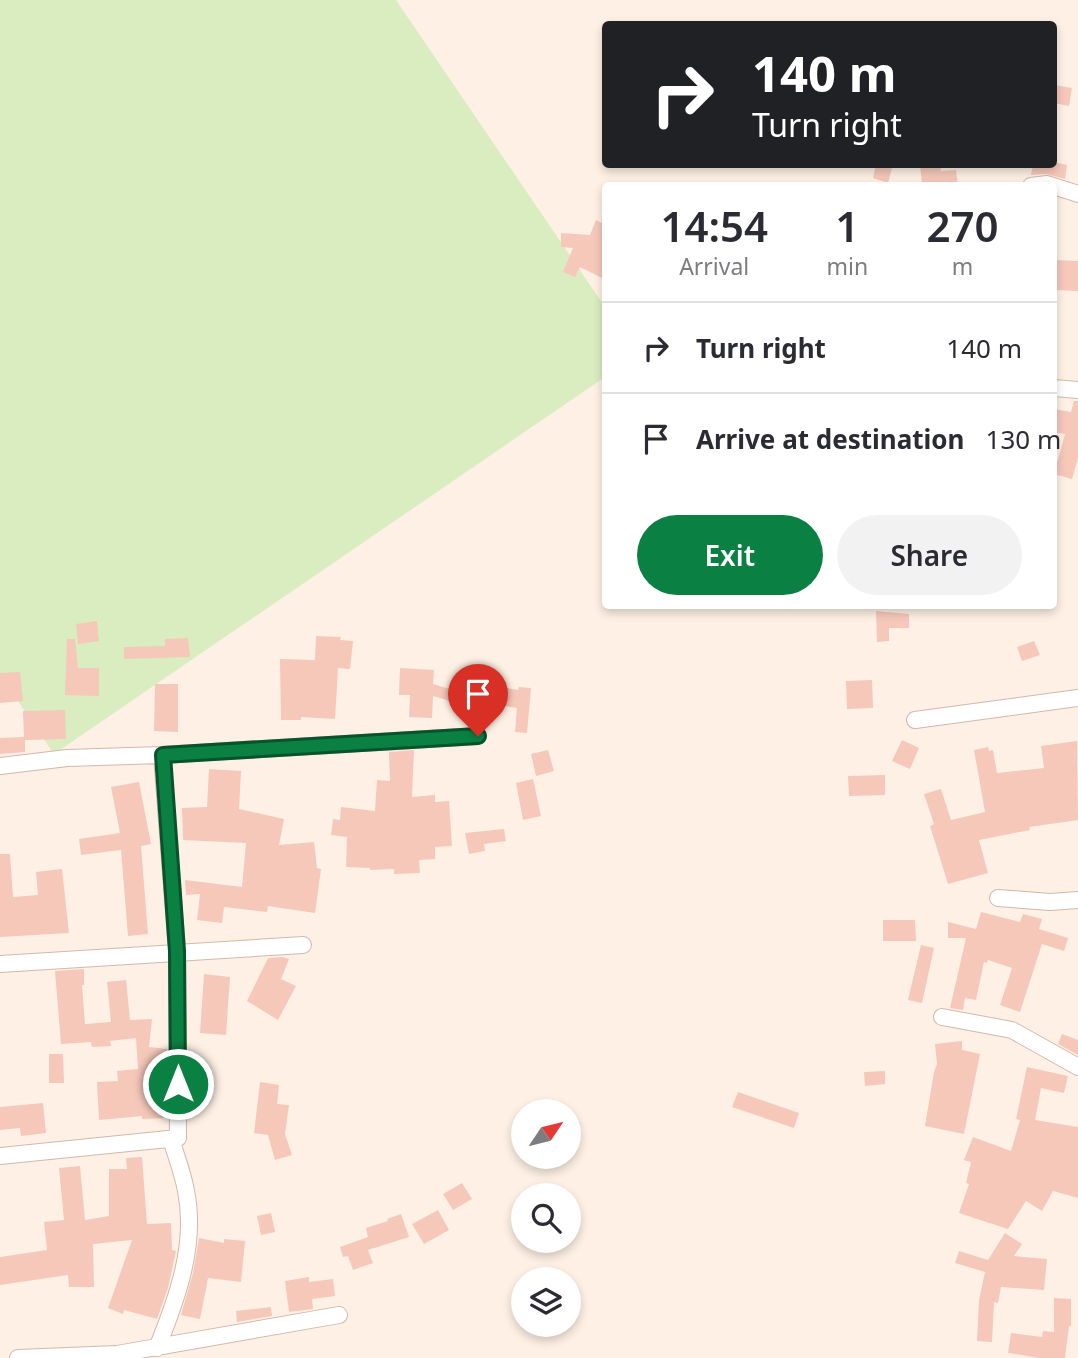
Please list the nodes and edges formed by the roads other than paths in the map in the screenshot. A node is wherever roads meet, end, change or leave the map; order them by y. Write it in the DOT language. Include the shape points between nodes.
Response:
graph roads {
  1 [pos="1057,187"];
  2 [pos="1078,194"];
  3 [pos="1057,388"];
  4 [pos="1078,390"];
  5 [pos="1078,698"];
  6 [pos="915,720"];
  7 [pos="478,736"];
  8 [pos="163,755"];
  9 [pos="0,766"];
  10 [pos="998,898"];
  11 [pos="1078,900"];
  12 [pos="303,945"];
  13 [pos="177,951"];
  14 [pos="0,964"];
  15 [pos="942,1017"];
  16 [pos="1078,1067"];
  17 [pos="171,1139"];
  18 [pos="0,1156"];
  19 [pos="340,1315"];
  20 [pos="158,1348"];
  21 [pos="18,1358"];
  1 -- 2 [label="street"];
  3 -- 4 [label="street"];
  5 -- 6 [label="street"];
  7 -- 8 [label="street"];
  8 -- 9 [label="street"];
  8 -- 13 [label="street"];
  10 -- 11 [label="street"];
  12 -- 13 [label="street"];
  13 -- 14 [label="street"];
  13 -- 17 [label="street" via="178,1138"];
  15 -- 16 [label="street" via="1012,1030"];
  17 -- 18 [label="street"];
  17 -- 20 [label="street" via="187,1191 190,1234 175,1304"];
  19 -- 20 [label="street"];
  20 -- 21 [label="street"];
}
